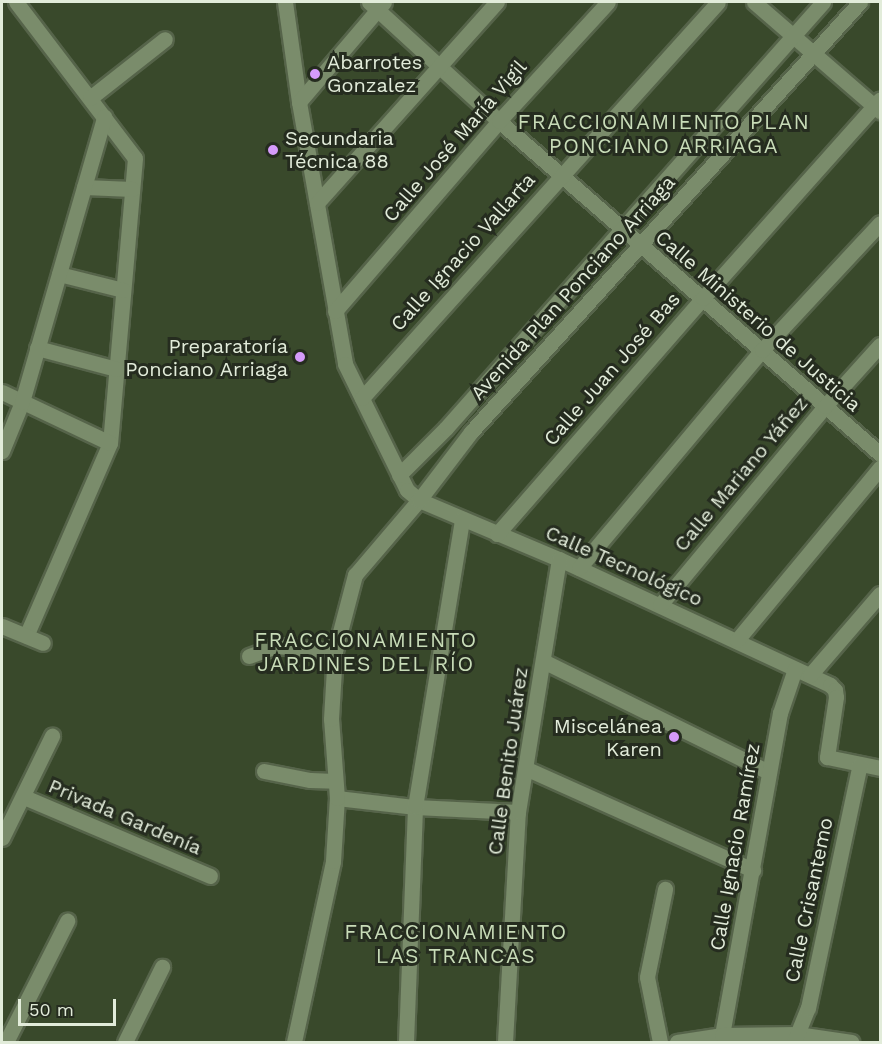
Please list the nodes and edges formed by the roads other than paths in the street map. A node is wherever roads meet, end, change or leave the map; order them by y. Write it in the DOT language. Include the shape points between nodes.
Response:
graph roads {
  1 [pos="16,2"];
  2 [pos="285,2"];
  3 [pos="497,2"];
  4 [pos="608,2"];
  5 [pos="718,2"];
  6 [pos="754,2"];
  7 [pos="823,2"];
  8 [pos="860,2"];
  9 [pos="377,4"];
  10 [pos="793,34"];
  11 [pos="165,39"];
  12 [pos="813,54"];
  13 [pos="440,65"];
  14 [pos="90,98"];
  15 [pos="299,102"];
  16 [pos="878,105"];
  17 [pos="104,117"];
  18 [pos="498,121"];
  19 [pos="560,175"];
  20 [pos="84,187"];
  21 [pos="132,189"];
  22 [pos="317,202"];
  23 [pos="880,223"];
  24 [pos="620,229"];
  25 [pos="640,246"];
  26 [pos="59,274"];
  27 [pos="123,290"];
  28 [pos="702,298"];
  29 [pos="335,311"];
  30 [pos="880,345"];
  31 [pos="37,348"];
  32 [pos="762,350"];
  33 [pos="116,369"];
  34 [pos="2,392"];
  35 [pos="362,398"];
  36 [pos="22,402"];
  37 [pos="825,406"];
  38 [pos="446,428"];
  39 [pos="471,432"];
  40 [pos="110,443"];
  41 [pos="2,451"];
  42 [pos="880,454"];
  43 [pos="880,468"];
  44 [pos="399,475"];
  45 [pos="419,500"];
  46 [pos="462,519"];
  47 [pos="497,534"];
  48 [pos="559,559"];
  49 [pos="579,568"];
  50 [pos="880,594"];
  51 [pos="660,605"];
  52 [pos="2,626"];
  53 [pos="26,636"];
  54 [pos="737,640"];
  55 [pos="43,643"];
  56 [pos="335,651"];
  57 [pos="249,656"];
  58 [pos="543,661"];
  59 [pos="803,672"];
  60 [pos="52,736"];
  61 [pos="860,764"];
  62 [pos="525,768"];
  63 [pos="880,768"];
  64 [pos="264,771"];
  65 [pos="769,772"];
  66 [pos="335,781"];
  67 [pos="24,797"];
  68 [pos="337,798"];
  69 [pos="415,807"];
  70 [pos="519,812"];
  71 [pos="2,838"];
  72 [pos="753,870"];
  73 [pos="210,876"];
  74 [pos="665,889"];
  75 [pos="67,921"];
  76 [pos="162,967"];
  77 [pos="722,1035"];
  78 [pos="796,1038"];
  79 [pos="6,1042"];
  80 [pos="124,1042"];
  81 [pos="294,1042"];
  82 [pos="406,1042"];
  83 [pos="505,1042"];
  84 [pos="660,1042"];
  85 [pos="680,1042"];
  86 [pos="851,1042"];
  1 -- 14 [label="street"];
  2 -- 15 [label="street"];
  3 -- 13 [label="street"];
  4 -- 18 [label="street, Calle José María Vigil"];
  5 -- 19 [label="street, Calle Ignacio Vallarta"];
  6 -- 10 [label="street"];
  7 -- 10 [label="street, Avenida Plan Ponciano Arriaga"];
  8 -- 12 [label="street, Avenida Plan Ponciano Arriaga"];
  9 -- 13 [label="street, Calle Ministerio de Justicia"];
  9 -- 15 [label="street"];
  10 -- 12 [label="street"];
  10 -- 24 [label="street, Avenida Plan Ponciano Arriaga"];
  11 -- 14 [label="street"];
  12 -- 16 [label="street"];
  12 -- 25 [label="street, Avenida Plan Ponciano Arriaga"];
  13 -- 18 [label="street, Calle Ministerio de Justicia"];
  13 -- 22 [label="street"];
  14 -- 17 [label="street"];
  15 -- 22 [label="street"];
  16 -- 28 [label="street, Calle Juan José Bas"];
  17 -- 20 [label="street"];
  17 -- 21 [label="street" via="135,158"];
  18 -- 19 [label="street, Calle Ministerio de Justicia"];
  18 -- 29 [label="street, Calle José María Vigil"];
  19 -- 24 [label="street, Calle Ministerio de Justicia"];
  19 -- 35 [label="street, Calle Ignacio Vallarta"];
  20 -- 21 [label="street"];
  20 -- 26 [label="street"];
  21 -- 27 [label="street"];
  22 -- 29 [label="street"];
  23 -- 32 [label="street"];
  24 -- 25 [label="street, Calle Ministerio de Justicia"];
  24 -- 38 [label="street, Avenida Plan Ponciano Arriaga"];
  25 -- 28 [label="street, Calle Ministerio de Justicia"];
  25 -- 39 [label="street, Avenida Plan Ponciano Arriaga"];
  26 -- 27 [label="street"];
  26 -- 31 [label="street"];
  27 -- 33 [label="street"];
  28 -- 32 [label="street, Calle Ministerio de Justicia"];
  28 -- 47 [label="street, Calle Juan José Bas"];
  29 -- 35 [label="street" via="345,364"];
  30 -- 37 [label="street, Calle Mariano Yáñez"];
  31 -- 33 [label="street"];
  31 -- 36 [label="street"];
  32 -- 37 [label="street, Calle Ministerio de Justicia"];
  32 -- 49 [label="street"];
  33 -- 40 [label="street"];
  34 -- 36 [label="street"];
  35 -- 44 [label="street"];
  36 -- 40 [label="street"];
  36 -- 41 [label="street"];
  37 -- 42 [label="street, Calle Ministerio de Justicia"];
  37 -- 51 [label="street, Calle Mariano Yáñez"];
  38 -- 39 [label="street"];
  38 -- 44 [label="street, Avenida Plan Ponciano Arriaga"];
  39 -- 45 [label="street, Avenida Plan Ponciano Arriaga"];
  40 -- 53 [label="street"];
  43 -- 54 [label="street"];
  44 -- 45 [label="street" via="406,490"];
  45 -- 46 [label="street, Calle Tecnológico"];
  45 -- 56 [label="street, Avenida Plan Ponciano Arriaga" via="355,575"];
  46 -- 47 [label="street, Calle Tecnológico"];
  46 -- 69 [label="street"];
  47 -- 48 [label="street, Calle Tecnológico"];
  48 -- 49 [label="street, Calle Tecnológico"];
  48 -- 58 [label="street, Calle Benito Juárez"];
  49 -- 51 [label="street, Calle Tecnológico"];
  50 -- 59 [label="street, Calle Ignacio Ramírez"];
  51 -- 54 [label="street, Calle Tecnológico"];
  52 -- 53 [label="street"];
  53 -- 55 [label="street"];
  54 -- 59 [label="street, Calle Tecnológico"];
  56 -- 57 [label="street" via="277,646"];
  56 -- 66 [label="street, Avenida Plan Ponciano Arriaga" via="331,719"];
  58 -- 62 [label="street, Calle Benito Juárez"];
  58 -- 65 [label="street"];
  59 -- 61 [label="street, Calle Tecnológico" via="835,690 827,757"];
  59 -- 65 [label="street, Calle Ignacio Ramírez" via="780,712"];
  60 -- 67 [label="street"];
  61 -- 63 [label="street"];
  61 -- 78 [label="street, Calle Crisantemo" via="808,1008"];
  62 -- 70 [label="street, Calle Benito Juárez"];
  62 -- 72 [label="street"];
  64 -- 66 [label="street"];
  65 -- 72 [label="street, Calle Ignacio Ramírez"];
  66 -- 68 [label="street, Avenida Plan Ponciano Arriaga"];
  67 -- 71 [label="street"];
  67 -- 73 [label="street, Privada Gardenía"];
  68 -- 69 [label="street"];
  68 -- 81 [label="street, Avenida Plan Ponciano Arriaga" via="333,861"];
  69 -- 70 [label="street"];
  69 -- 82 [label="street"];
  70 -- 83 [label="street, Calle Benito Juárez"];
  72 -- 77 [label="street, Calle Ignacio Ramírez"];
  74 -- 84 [label="street" via="647,977"];
  75 -- 79 [label="street"];
  76 -- 80 [label="street"];
  77 -- 78 [label="street"];
  77 -- 85 [label="street"];
  78 -- 86 [label="street"];
}
